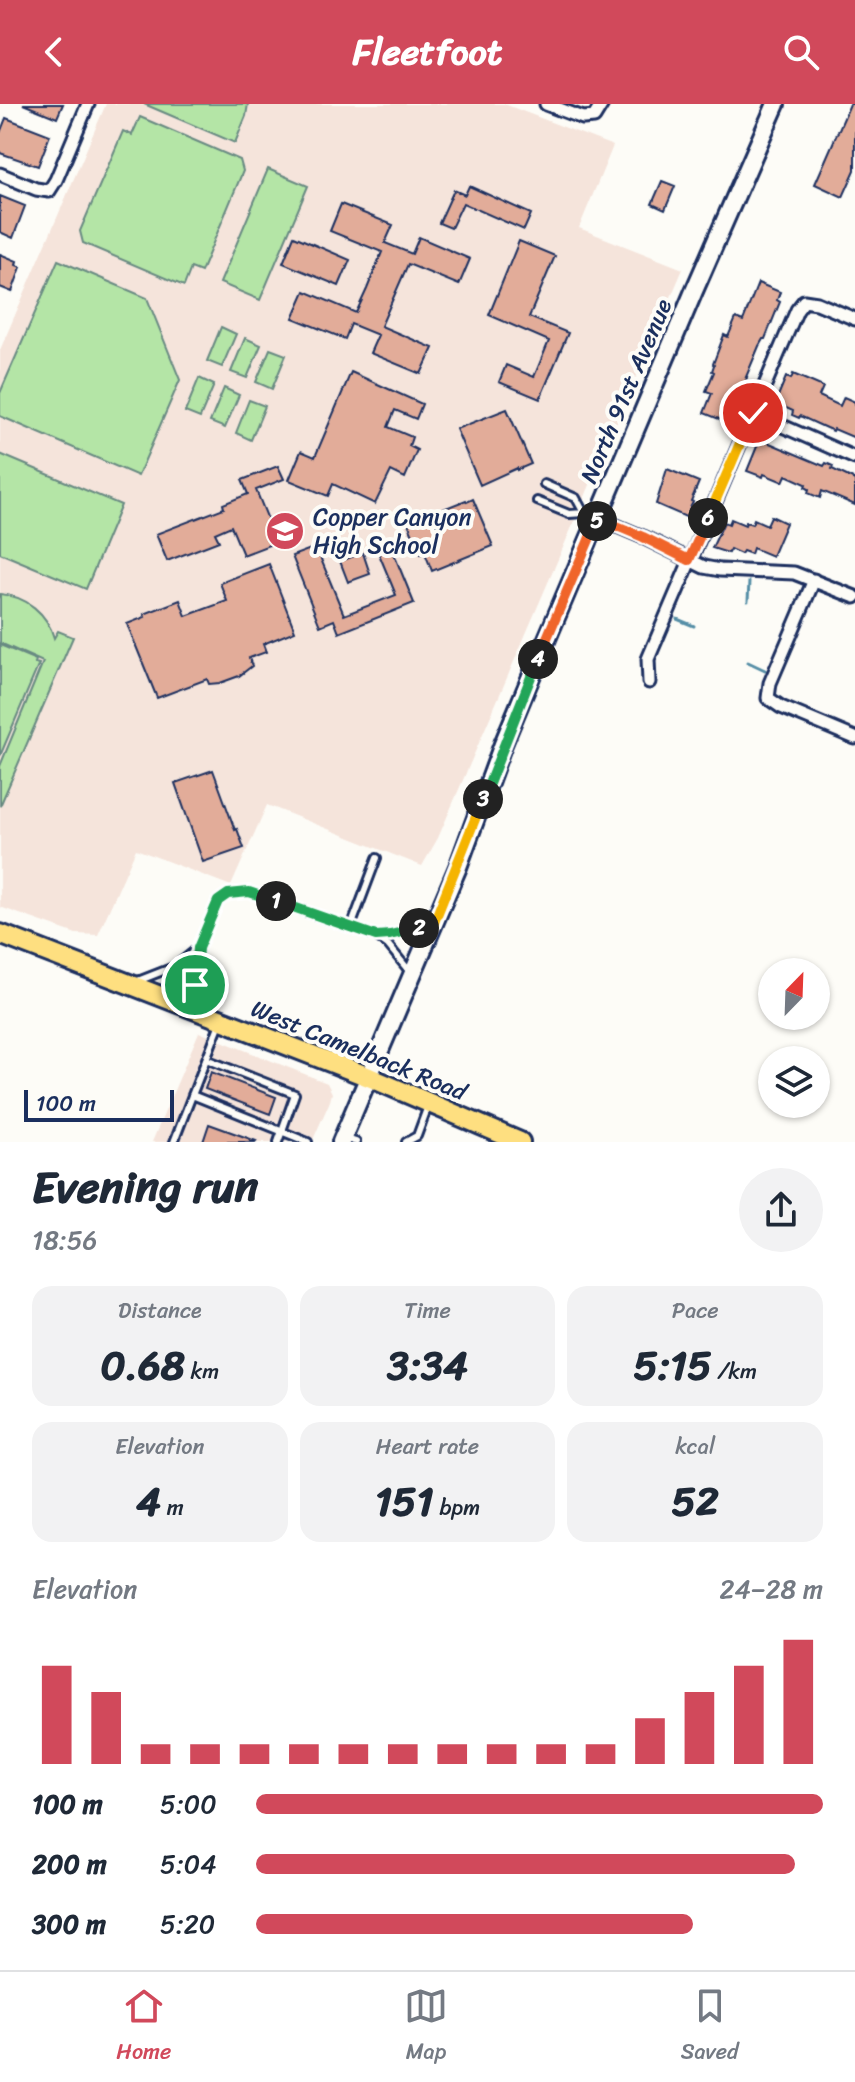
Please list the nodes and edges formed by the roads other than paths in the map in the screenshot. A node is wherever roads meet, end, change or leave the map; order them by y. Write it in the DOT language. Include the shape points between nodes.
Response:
graph roads {
  1 [pos="88,104"];
  2 [pos="546,104"];
  3 [pos="602,104"];
  4 [pos="776,104"];
  5 [pos="0,174"];
  6 [pos="855,319"];
  7 [pos="753,413"];
  8 [pos="855,458"];
  9 [pos="544,484"];
  10 [pos="537,501"];
  11 [pos="591,516"];
  12 [pos="689,560"];
  13 [pos="814,580"];
  14 [pos="855,597"];
  15 [pos="649,682"];
  16 [pos="855,738"];
  17 [pos="377,858"];
  18 [pos="433,925"];
  19 [pos="351,927"];
  20 [pos="0,934"];
  21 [pos="376,936"];
  22 [pos="198,948"];
  23 [pos="412,975"];
  24 [pos="130,985"];
  25 [pos="201,1012"];
  26 [pos="222,1020"];
  27 [pos="206,1059"];
  28 [pos="369,1077"];
  29 [pos="192,1095"];
  30 [pos="429,1103"];
  31 [pos="282,1131"];
  32 [pos="347,1141"];
  33 [pos="174,1142"];
  34 [pos="278,1142"];
  35 [pos="308,1142"];
  36 [pos="406,1142"];
  37 [pos="520,1142"];
  1 -- 5 [label="street" via="49,191"];
  2 -- 3 [label="street" via="583,118 594,117"];
  4 -- 11 [label="main road, North 91st Avenue"];
  6 -- 7 [label="street" via="804,301"];
  7 -- 8 [label="street"];
  7 -- 12 [label="street"];
  9 -- 11 [label="lane" via="576,498"];
  10 -- 11 [label="lane"];
  11 -- 12 [label="street"];
  11 -- 18 [label="main road, North 91st Avenue"];
  12 -- 13 [label="street" via="720,570 794,573"];
  12 -- 15 [label="street" via="648,659"];
  13 -- 14 [label="street"];
  13 -- 16 [label="street" via="768,698"];
  17 -- 19 [label="lane"];
  18 -- 21 [label="lane"];
  18 -- 23 [label="main road, North 91st Avenue"];
  19 -- 21 [label="lane"];
  19 -- 22 [label="lane" via="249,892 228,894 218,901"];
  20 -- 24 [label="main road, West Camelback Road"];
  21 -- 23 [label="lane"];
  22 -- 24 [label="lane" via="176,966"];
  22 -- 25 [label="lane" via="195,985"];
  23 -- 28 [label="main road, North 91st Avenue"];
  24 -- 25 [label="main road, West Camelback Road"];
  25 -- 26 [label="main road, West Camelback Road"];
  26 -- 27 [label="lane"];
  26 -- 28 [label="main road, West Camelback Road"];
  27 -- 29 [label="lane"];
  27 -- 31 [label="lane" via="295,1094"];
  28 -- 30 [label="main road, West Camelback Road"];
  28 -- 32 [label="main road, North 91st Avenue"];
  29 -- 31 [label="lane"];
  29 -- 33 [label="lane"];
  30 -- 36 [label="lane" via="417,1136"];
  30 -- 37 [label="main road, West Camelback Road"];
  31 -- 34 [label="lane"];
  31 -- 35 [label="lane"];
}
